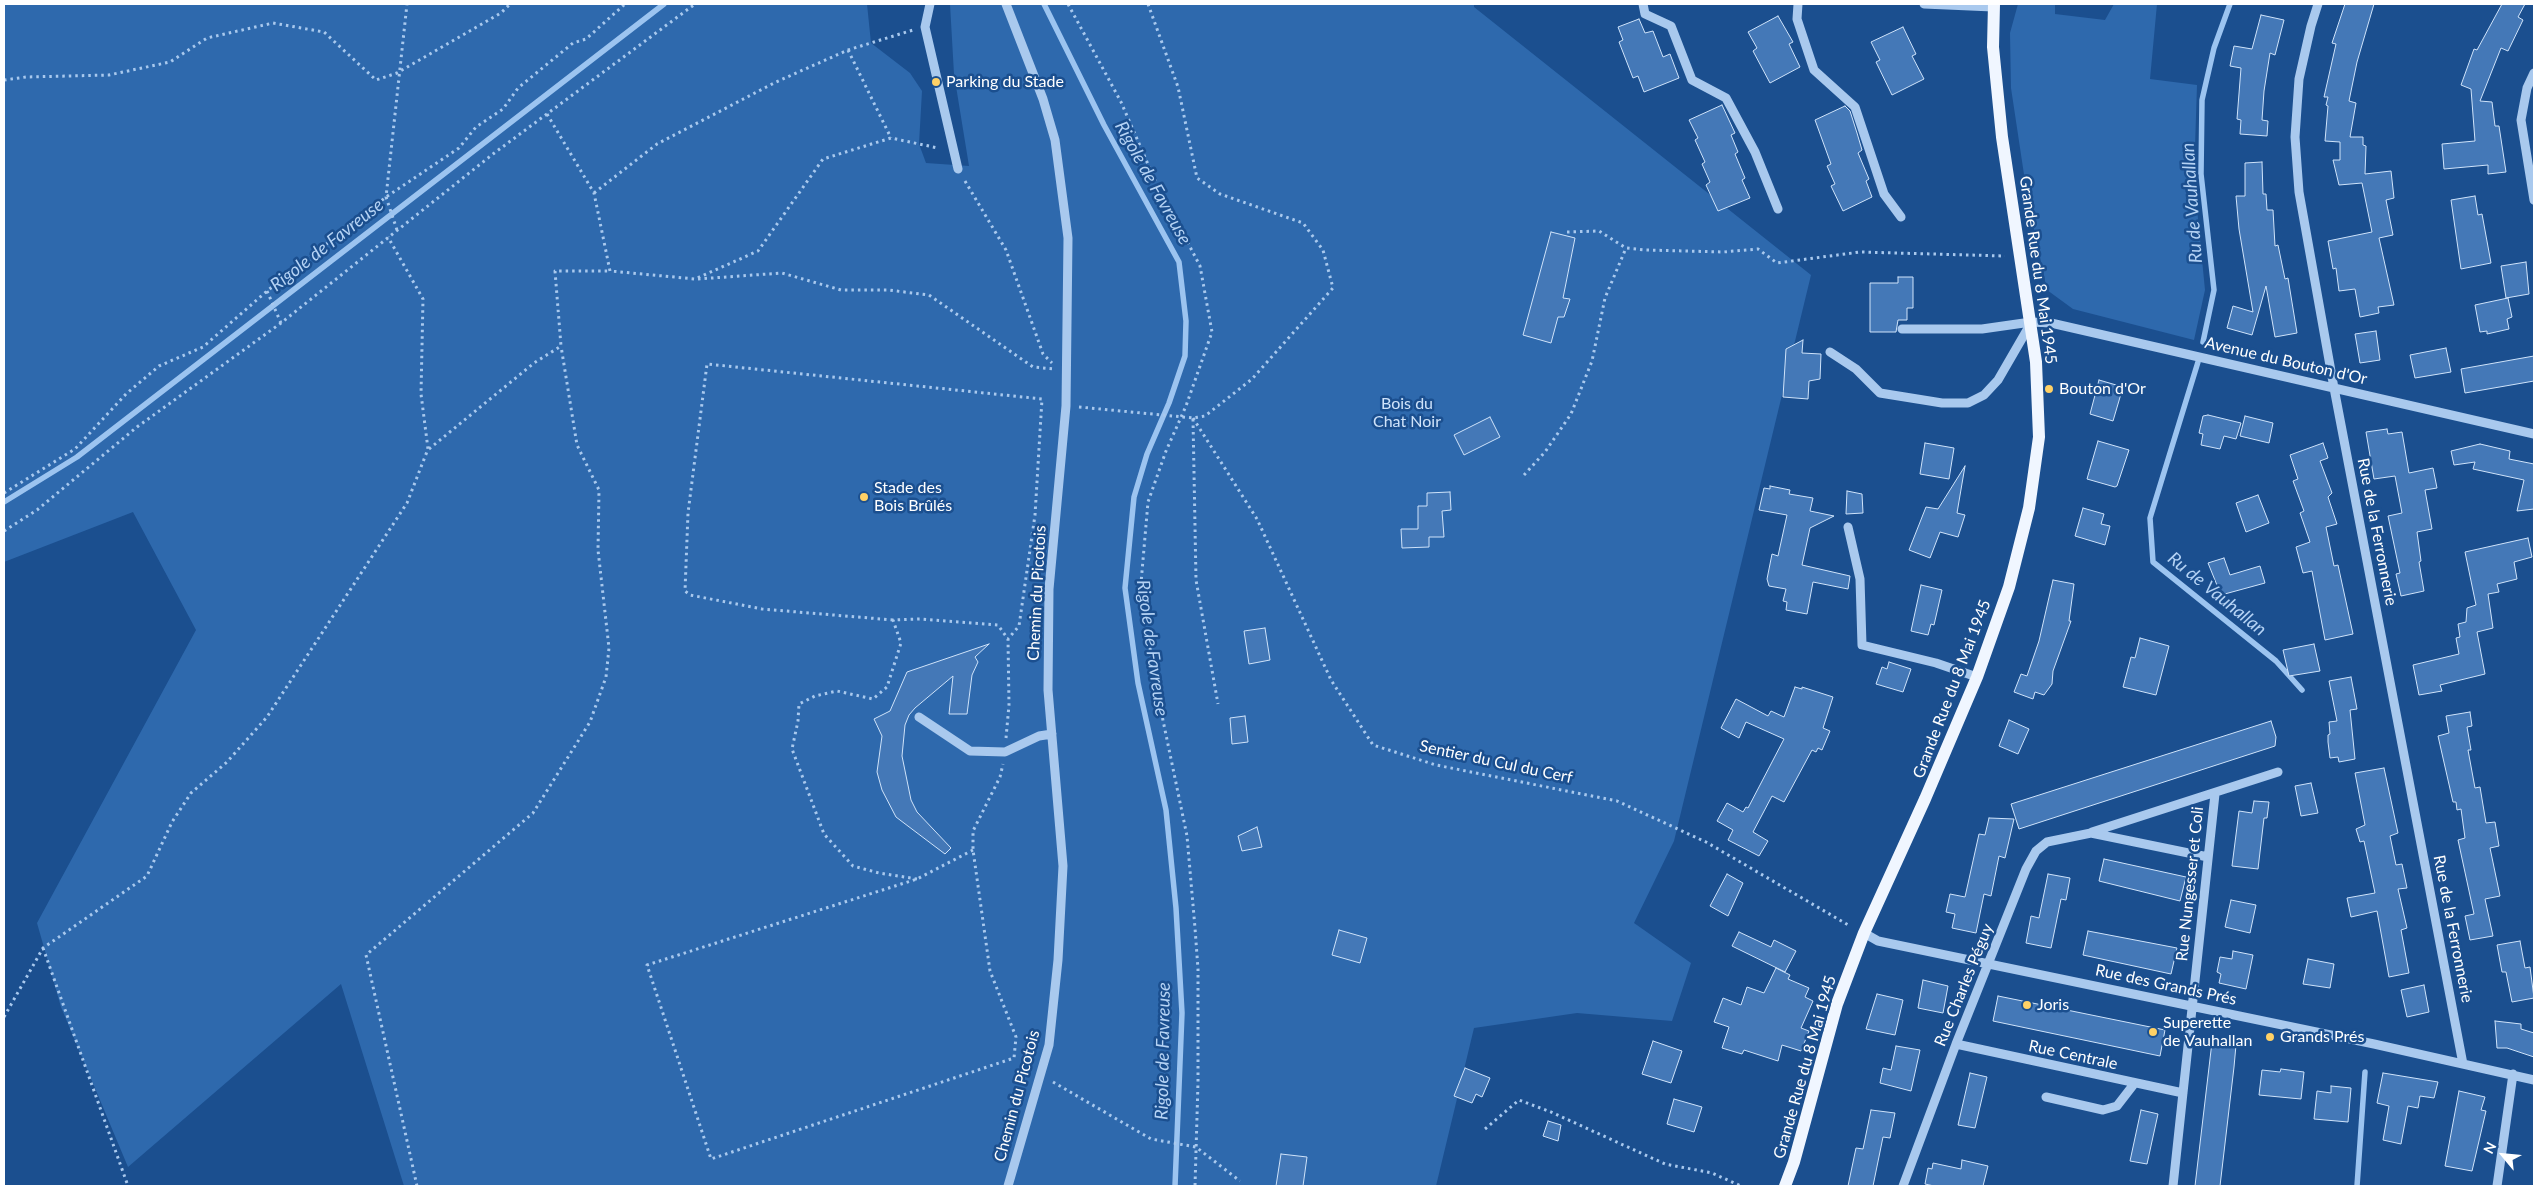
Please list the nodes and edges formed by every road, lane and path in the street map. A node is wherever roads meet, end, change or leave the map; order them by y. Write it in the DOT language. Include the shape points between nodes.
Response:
graph roads {
  1 [pos="406,4"];
  2 [pos="510,4"];
  3 [pos="625,4"];
  4 [pos="695,4"];
  5 [pos="930,4"];
  6 [pos="1006,4"];
  7 [pos="1068,4"];
  8 [pos="1148,4"];
  9 [pos="1643,4"];
  10 [pos="1798,4"];
  11 [pos="1924,4"];
  12 [pos="2318,4"];
  13 [pos="1994,6"];
  14 [pos="925,27"];
  15 [pos="848,50"];
  16 [pos="398,73"];
  17 [pos="2534,73"];
  18 [pos="4,80"];
  19 [pos="547,114"];
  20 [pos="891,138"];
  21 [pos="938,148"];
  22 [pos="958,169"];
  23 [pos="594,193"];
  24 [pos="386,197"];
  25 [pos="2534,200"];
  26 [pos="1778,209"];
  27 [pos="1901,218"];
  28 [pos="397,230"];
  29 [pos="1566,232"];
  30 [pos="388,237"];
  31 [pos="1626,248"];
  32 [pos="2020,256"];
  33 [pos="610,271"];
  34 [pos="695,279"];
  35 [pos="267,291"];
  36 [pos="281,322"];
  37 [pos="2031,322"];
  38 [pos="1902,329"];
  39 [pos="561,346"];
  40 [pos="1830,352"];
  41 [pos="1062,370"];
  42 [pos="2334,388"];
  43 [pos="1066,406"];
  44 [pos="1182,417"];
  45 [pos="1193,418"];
  46 [pos="2534,434"];
  47 [pos="428,449"];
  48 [pos="1524,475"];
  49 [pos="4,493"];
  50 [pos="1848,527"];
  51 [pos="4,531"];
  52 [pos="892,620"];
  53 [pos="1008,639"];
  54 [pos="1977,677"];
  55 [pos="1218,704"];
  56 [pos="919,717"];
  57 [pos="1052,734"];
  58 [pos="1005,752"];
  59 [pos="2278,772"];
  60 [pos="2215,794"];
  61 [pos="2091,833"];
  62 [pos="973,850"];
  63 [pos="2208,857"];
  64 [pos="917,879"];
  65 [pos="1864,933"];
  66 [pos="43,948"];
  67 [pos="1989,965"];
  68 [pos="2192,1005"];
  69 [pos="4,1017"];
  70 [pos="1956,1044"];
  71 [pos="2464,1064"];
  72 [pos="2513,1074"];
  73 [pos="1041,1075"];
  74 [pos="2534,1080"];
  75 [pos="2134,1084"];
  76 [pos="2183,1093"];
  77 [pos="2046,1097"];
  78 [pos="1485,1129"];
  79 [pos="1196,1147"];
  80 [pos="1240,1181"];
  81 [pos="128,1186"];
  82 [pos="417,1186"];
  83 [pos="1008,1186"];
  84 [pos="1194,1186"];
  85 [pos="1741,1186"];
  86 [pos="1785,1186"];
  87 [pos="1902,1186"];
  88 [pos="2173,1186"];
  89 [pos="2497,1186"];
  1 -- 16 [label="path"];
  2 -- 16 [label="path"];
  3 -- 24 [label="path" via="586,39 573,43 518,88 503,109 476,127 459,148"];
  4 -- 19 [label="path"];
  5 -- 14 [label="street"];
  6 -- 41 [label="street, Chemin du Picotois" via="1043,99 1055,140 1068,238"];
  7 -- 44 [label="path" via="1121,102 1154,178 1200,266 1212,332"];
  8 -- 45 [label="path" via="1178,87 1197,178 1220,194 1303,223 1323,250 1333,288 1252,379 1205,416"];
  9 -- 26 [label="street" via="1646,14 1671,26 1692,80 1726,98 1755,152"];
  10 -- 27 [label="street" via="1797,18 1814,70 1856,107 1884,194"];
  11 -- 13 [label="street"];
  12 -- 42 [label="street, Rue de la Ferronnerie" via="2299,79 2295,137 2299,192"];
  13 -- 32 [label="main road, Grande Rue du 8 Mai 1945" via="1993,47 2002,137"];
  14 -- 15 [label="path"];
  14 -- 22 [label="street"];
  15 -- 20 [label="path"];
  15 -- 23 [label="path" via="776,82 657,144"];
  16 -- 18 [label="path" via="376,80 324,32 273,22 207,38 170,62 109,75"];
  16 -- 24 [label="path"];
  17 -- 25 [label="street" via="2521,120"];
  19 -- 23 [label="path"];
  19 -- 28 [label="path"];
  20 -- 21 [label="path"];
  20 -- 34 [label="path" via="823,159 758,251"];
  22 -- 41 [label="path" via="1006,250 1043,354"];
  23 -- 33 [label="path"];
  24 -- 28 [label="path"];
  24 -- 35 [label="path"];
  28 -- 30 [label="path"];
  29 -- 31 [label="path" via="1599,231"];
  30 -- 36 [label="path"];
  30 -- 47 [label="path" via="423,299 421,394"];
  31 -- 32 [label="path" via="1723,252 1758,249 1777,263 1860,252"];
  31 -- 48 [label="path" via="1605,298 1592,361 1572,414"];
  32 -- 37 [label="main road, Grande Rue du 8 Mai 1945"];
  33 -- 34 [label="path"];
  33 -- 39 [label="path" via="555,271"];
  34 -- 41 [label="path" via="782,273 841,290 888,290 929,295 1034,367"];
  35 -- 36 [label="path"];
  35 -- 49 [label="path" via="202,347 159,366 126,394 75,450"];
  36 -- 51 [label="path" via="137,427 37,510"];
  37 -- 38 [label="street, Avenue du Bouton d'Or" via="1982,329"];
  37 -- 40 [label="street" via="1998,380 1984,395 1968,403 1942,403 1880,393 1856,369"];
  37 -- 42 [label="street, Avenue du Bouton d'Or" via="2074,327"];
  37 -- 54 [label="main road, Grande Rue du 8 Mai 1945" via="2039,437 2029,508 2008,587"];
  39 -- 47 [label="path" via="534,363"];
  39 -- 82 [label="path" via="577,445 599,490 598,550 608,648 606,677 590,722 533,813 366,955"];
  41 -- 43 [label="street, Chemin du Picotois"];
  42 -- 46 [label="street, Avenue du Bouton d'Or"];
  42 -- 71 [label="street, Rue de la Ferronnerie"];
  43 -- 44 [label="path"];
  43 -- 57 [label="street, Chemin du Picotois" via="1049,589 1048,690"];
  44 -- 45 [label="path"];
  44 -- 79 [label="path" via="1148,502 1141,582 1154,677 1187,836 1198,969"];
  45 -- 55 [label="path" via="1196,580"];
  45 -- 65 [label="path, Sentier du Cul du Cerf" via="1257,518 1331,680 1373,745 1436,765 1617,801 1706,842"];
  47 -- 66 [label="path" via="407,503 267,717 227,762 191,793 172,822 147,876"];
  50 -- 54 [label="street" via="1860,578 1862,645"];
  52 -- 53 [label="path" via="998,625"];
  52 -- 53 [label="path" via="762,609 690,595 685,591 688,513 707,364 1042,399 1034,524 1019,626"];
  52 -- 64 [label="path" via="901,643 887,688 874,699 837,691 799,704 792,749 824,834 853,866"];
  53 -- 58 [label="path" via="1009,705"];
  54 -- 65 [label="main road, Grande Rue du 8 Mai 1945" via="1926,799"];
  56 -- 58 [label="street" via="970,752"];
  57 -- 58 [label="street" via="1039,736"];
  57 -- 73 [label="street, Chemin du Picotois" via="1063,866 1058,960 1049,1045"];
  58 -- 62 [label="path" via="1000,777 973,831"];
  59 -- 60 [label="street, Rue Charles Péguy"];
  60 -- 61 [label="street, Rue Charles Péguy"];
  60 -- 63 [label="street, Rue Nungesser et Coli"];
  61 -- 63 [label="street, Rue Charles Péguy"];
  61 -- 67 [label="street, Rue Charles Péguy" via="2047,842 2036,851"];
  62 -- 64 [label="path"];
  62 -- 64 [label="path" via="990,971 1016,1037 1014,1058 711,1158 647,965"];
  63 -- 68 [label="street, Rue Nungesser et Coli"];
  65 -- 67 [label="street, Rue des Grands Prés" via="1878,940"];
  65 -- 86 [label="main road, Grande Rue du 8 Mai 1945" via="1837,1004"];
  66 -- 69 [label="path"];
  66 -- 81 [label="path"];
  67 -- 68 [label="street, Rue des Grands Prés"];
  67 -- 70 [label="street, Rue Charles Péguy"];
  68 -- 71 [label="street, Rue des Grands Prés"];
  68 -- 76 [label="street, Rue Nungesser et Coli"];
  70 -- 75 [label="street, Rue Centrale"];
  70 -- 87 [label="street, Rue Charles Péguy"];
  71 -- 72 [label="street, Rue des Grands Prés"];
  72 -- 74 [label="street, Rue des Grands Prés"];
  72 -- 89 [label="street"];
  73 -- 79 [label="path" via="1151,1139"];
  73 -- 83 [label="street, Chemin du Picotois"];
  75 -- 76 [label="street, Rue Centrale"];
  75 -- 77 [label="street" via="2117,1106 2103,1110"];
  76 -- 88 [label="street, Rue Nungesser et Coli"];
  78 -- 85 [label="path" via="1519,1100 1665,1164 1712,1174"];
  79 -- 80 [label="path"];
  79 -- 84 [label="path"];
}
